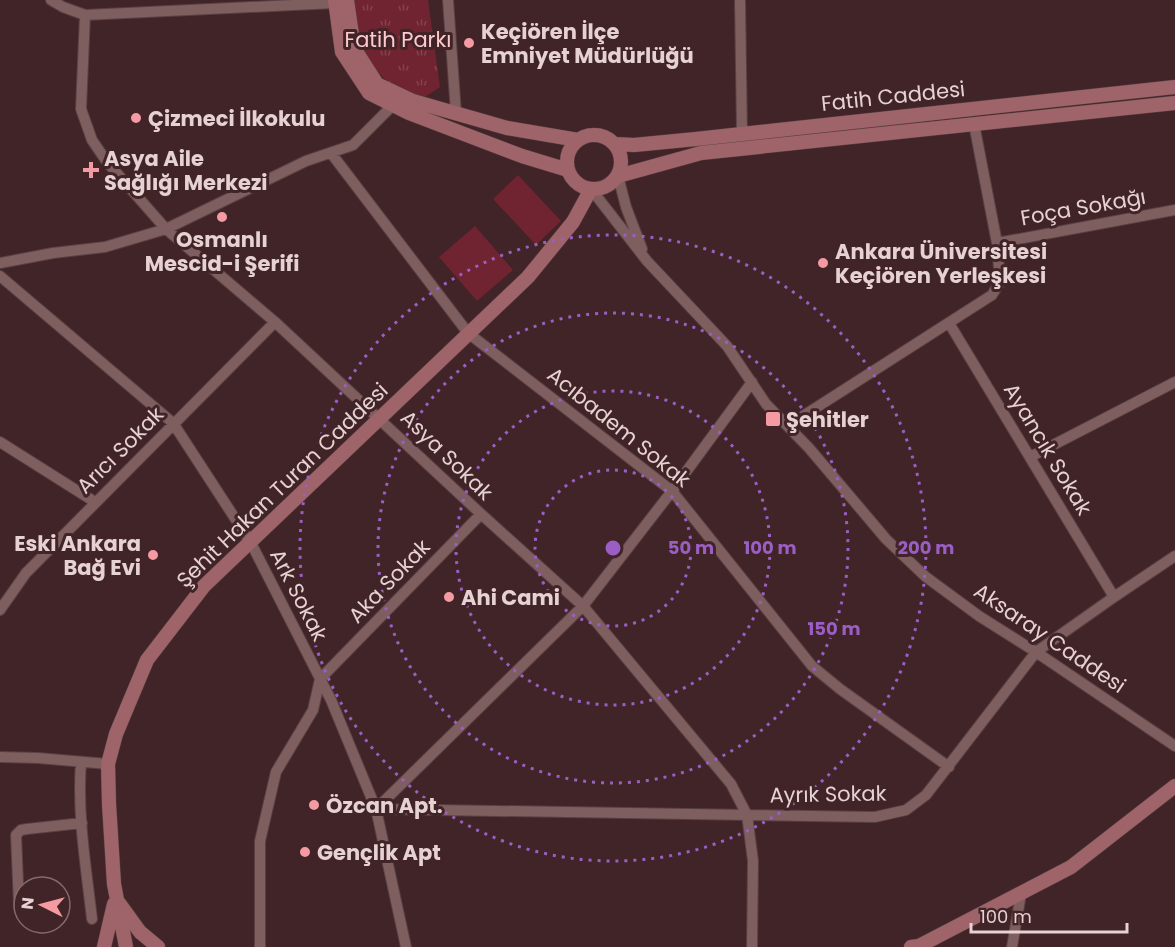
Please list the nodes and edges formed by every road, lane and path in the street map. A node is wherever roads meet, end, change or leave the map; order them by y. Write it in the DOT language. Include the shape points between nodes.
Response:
graph roads {
  1 [pos="51,0"];
  2 [pos="448,0"];
  3 [pos="741,0"];
  4 [pos="339,1"];
  5 [pos="85,15"];
  6 [pos="1175,87"];
  7 [pos="1175,103"];
  8 [pos="393,105"];
  9 [pos="456,113"];
  10 [pos="974,124"];
  11 [pos="742,134"];
  12 [pos="578,140"];
  13 [pos="615,144"];
  14 [pos="331,153"];
  15 [pos="568,170"];
  16 [pos="618,176"];
  17 [pos="591,189"];
  18 [pos="1175,210"];
  19 [pos="166,229"];
  20 [pos="997,243"];
  21 [pos="647,261"];
  22 [pos="0,263"];
  23 [pos="0,276"];
  24 [pos="275,322"];
  25 [pos="949,322"];
  26 [pos="468,333"];
  27 [pos="1175,381"];
  28 [pos="752,382"];
  29 [pos="380,418"];
  30 [pos="174,423"];
  31 [pos="789,425"];
  32 [pos="0,442"];
  33 [pos="1030,457"];
  34 [pos="672,491"];
  35 [pos="95,502"];
  36 [pos="481,514"];
  37 [pos="251,543"];
  38 [pos="1175,556"];
  39 [pos="1114,597"];
  40 [pos="583,606"];
  41 [pos="0,610"];
  42 [pos="1036,652"];
  43 [pos="320,679"];
  44 [pos="1175,746"];
  45 [pos="0,757"];
  46 [pos="81,762"];
  47 [pos="108,764"];
  48 [pos="949,767"];
  49 [pos="1175,786"];
  50 [pos="376,809"];
  51 [pos="747,815"];
  52 [pos="82,823"];
  53 [pos="18,875"];
  54 [pos="1021,894"];
  55 [pos="116,899"];
  56 [pos="92,919"];
  57 [pos="104,947"];
  58 [pos="126,947"];
  59 [pos="158,947"];
  60 [pos="260,947"];
  61 [pos="406,947"];
  62 [pos="752,947"];
  63 [pos="912,947"];
  64 [pos="1012,947"];
  1 -- 5 [label="street"];
  2 -- 9 [label="street"];
  3 -- 11 [label="street"];
  4 -- 5 [label="street"];
  4 -- 8 [label="main road" via="342,52 369,93"];
  4 -- 9 [label="main road" via="354,48 377,84 413,101"];
  5 -- 19 [label="street, Asya Sokak" via="81,109 92,140"];
  6 -- 11 [label="main road, Fatih Caddesi"];
  7 -- 10 [label="main road, Fatih Caddesi"];
  8 -- 14 [label="street" via="353,145"];
  8 -- 15 [label="main road"];
  9 -- 12 [label="main road" via="507,128"];
  10 -- 16 [label="main road, Fatih Caddesi" via="701,153"];
  10 -- 20 [label="street"];
  11 -- 13 [label="main road, Fatih Caddesi"];
  12 -- 13 [label="main road" via="593,135"];
  12 -- 15 [label="main road" via="568,154"];
  13 -- 16 [label="main road" via="621,159"];
  14 -- 19 [label="street" via="306,161"];
  14 -- 26 [label="street, Acıbadem Sokak"];
  15 -- 17 [label="main road" via="577,183"];
  16 -- 17 [label="main road" via="606,187"];
  16 -- 21 [label="street"];
  17 -- 21 [label="street, Aksaray Caddesi"];
  17 -- 26 [label="main road, Şehit Hakan Turan Caddesi" via="573,222 528,278"];
  18 -- 20 [label="street, Foça Sokağı"];
  19 -- 22 [label="street" via="105,247"];
  19 -- 24 [label="street, Asya Sokak"];
  20 -- 25 [label="street" via="1000,282 992,295"];
  21 -- 28 [label="street, Aksaray Caddesi" via="727,346"];
  23 -- 30 [label="street, Ark Sokak"];
  24 -- 29 [label="street, Asya Sokak"];
  24 -- 30 [label="street, Arıcı Sokak"];
  25 -- 31 [label="street"];
  25 -- 33 [label="street, Ayancık Sokak"];
  26 -- 29 [label="main road, Şehit Hakan Turan Caddesi"];
  26 -- 34 [label="street, Acıbadem Sokak"];
  27 -- 33 [label="street"];
  28 -- 31 [label="street, Aksaray Caddesi" via="766,404"];
  28 -- 34 [label="street"];
  29 -- 36 [label="street, Asya Sokak"];
  29 -- 37 [label="main road, Şehit Hakan Turan Caddesi"];
  30 -- 35 [label="street, Arıcı Sokak"];
  30 -- 37 [label="street, Ark Sokak"];
  31 -- 42 [label="street, Aksaray Caddesi" via="886,539 926,577"];
  32 -- 35 [label="street"];
  33 -- 39 [label="street, Ayancık Sokak"];
  34 -- 40 [label="street"];
  34 -- 48 [label="street, Acıbadem Sokak" via="812,666"];
  35 -- 41 [label="street, Arıcı Sokak" via="26,573"];
  36 -- 40 [label="street, Asya Sokak"];
  36 -- 43 [label="street, Aka Sokak"];
  37 -- 43 [label="street, Ark Sokak"];
  37 -- 47 [label="main road, Şehit Hakan Turan Caddesi" via="204,586 147,660 116,734"];
  38 -- 39 [label="street, Ayrık Sokak"];
  39 -- 42 [label="street, Ayrık Sokak"];
  40 -- 50 [label="street"];
  40 -- 51 [label="street, Asya Sokak" via="731,784"];
  42 -- 44 [label="street, Aksaray Caddesi"];
  42 -- 48 [label="street, Ayrık Sokak"];
  43 -- 50 [label="street, Ark Sokak"];
  43 -- 60 [label="street" via="313,710 276,772 260,841"];
  45 -- 46 [label="street"];
  46 -- 47 [label="street"];
  46 -- 52 [label="street"];
  47 -- 55 [label="main road, Şehit Hakan Turan Caddesi"];
  48 -- 51 [label="street, Ayrık Sokak" via="926,795 906,810 875,817"];
  49 -- 54 [label="main road" via="1071,867"];
  50 -- 51 [label="street, Ayrık Sokak"];
  50 -- 61 [label="street, Ark Sokak"];
  51 -- 62 [label="street, Asya Sokak" via="753,861"];
  52 -- 53 [label="street" via="21,830 16,835"];
  52 -- 56 [label="street"];
  54 -- 63 [label="main road"];
  54 -- 64 [label="street"];
  55 -- 57 [label="main road"];
  55 -- 58 [label="main road"];
  55 -- 59 [label="main road" via="140,932"];
}
